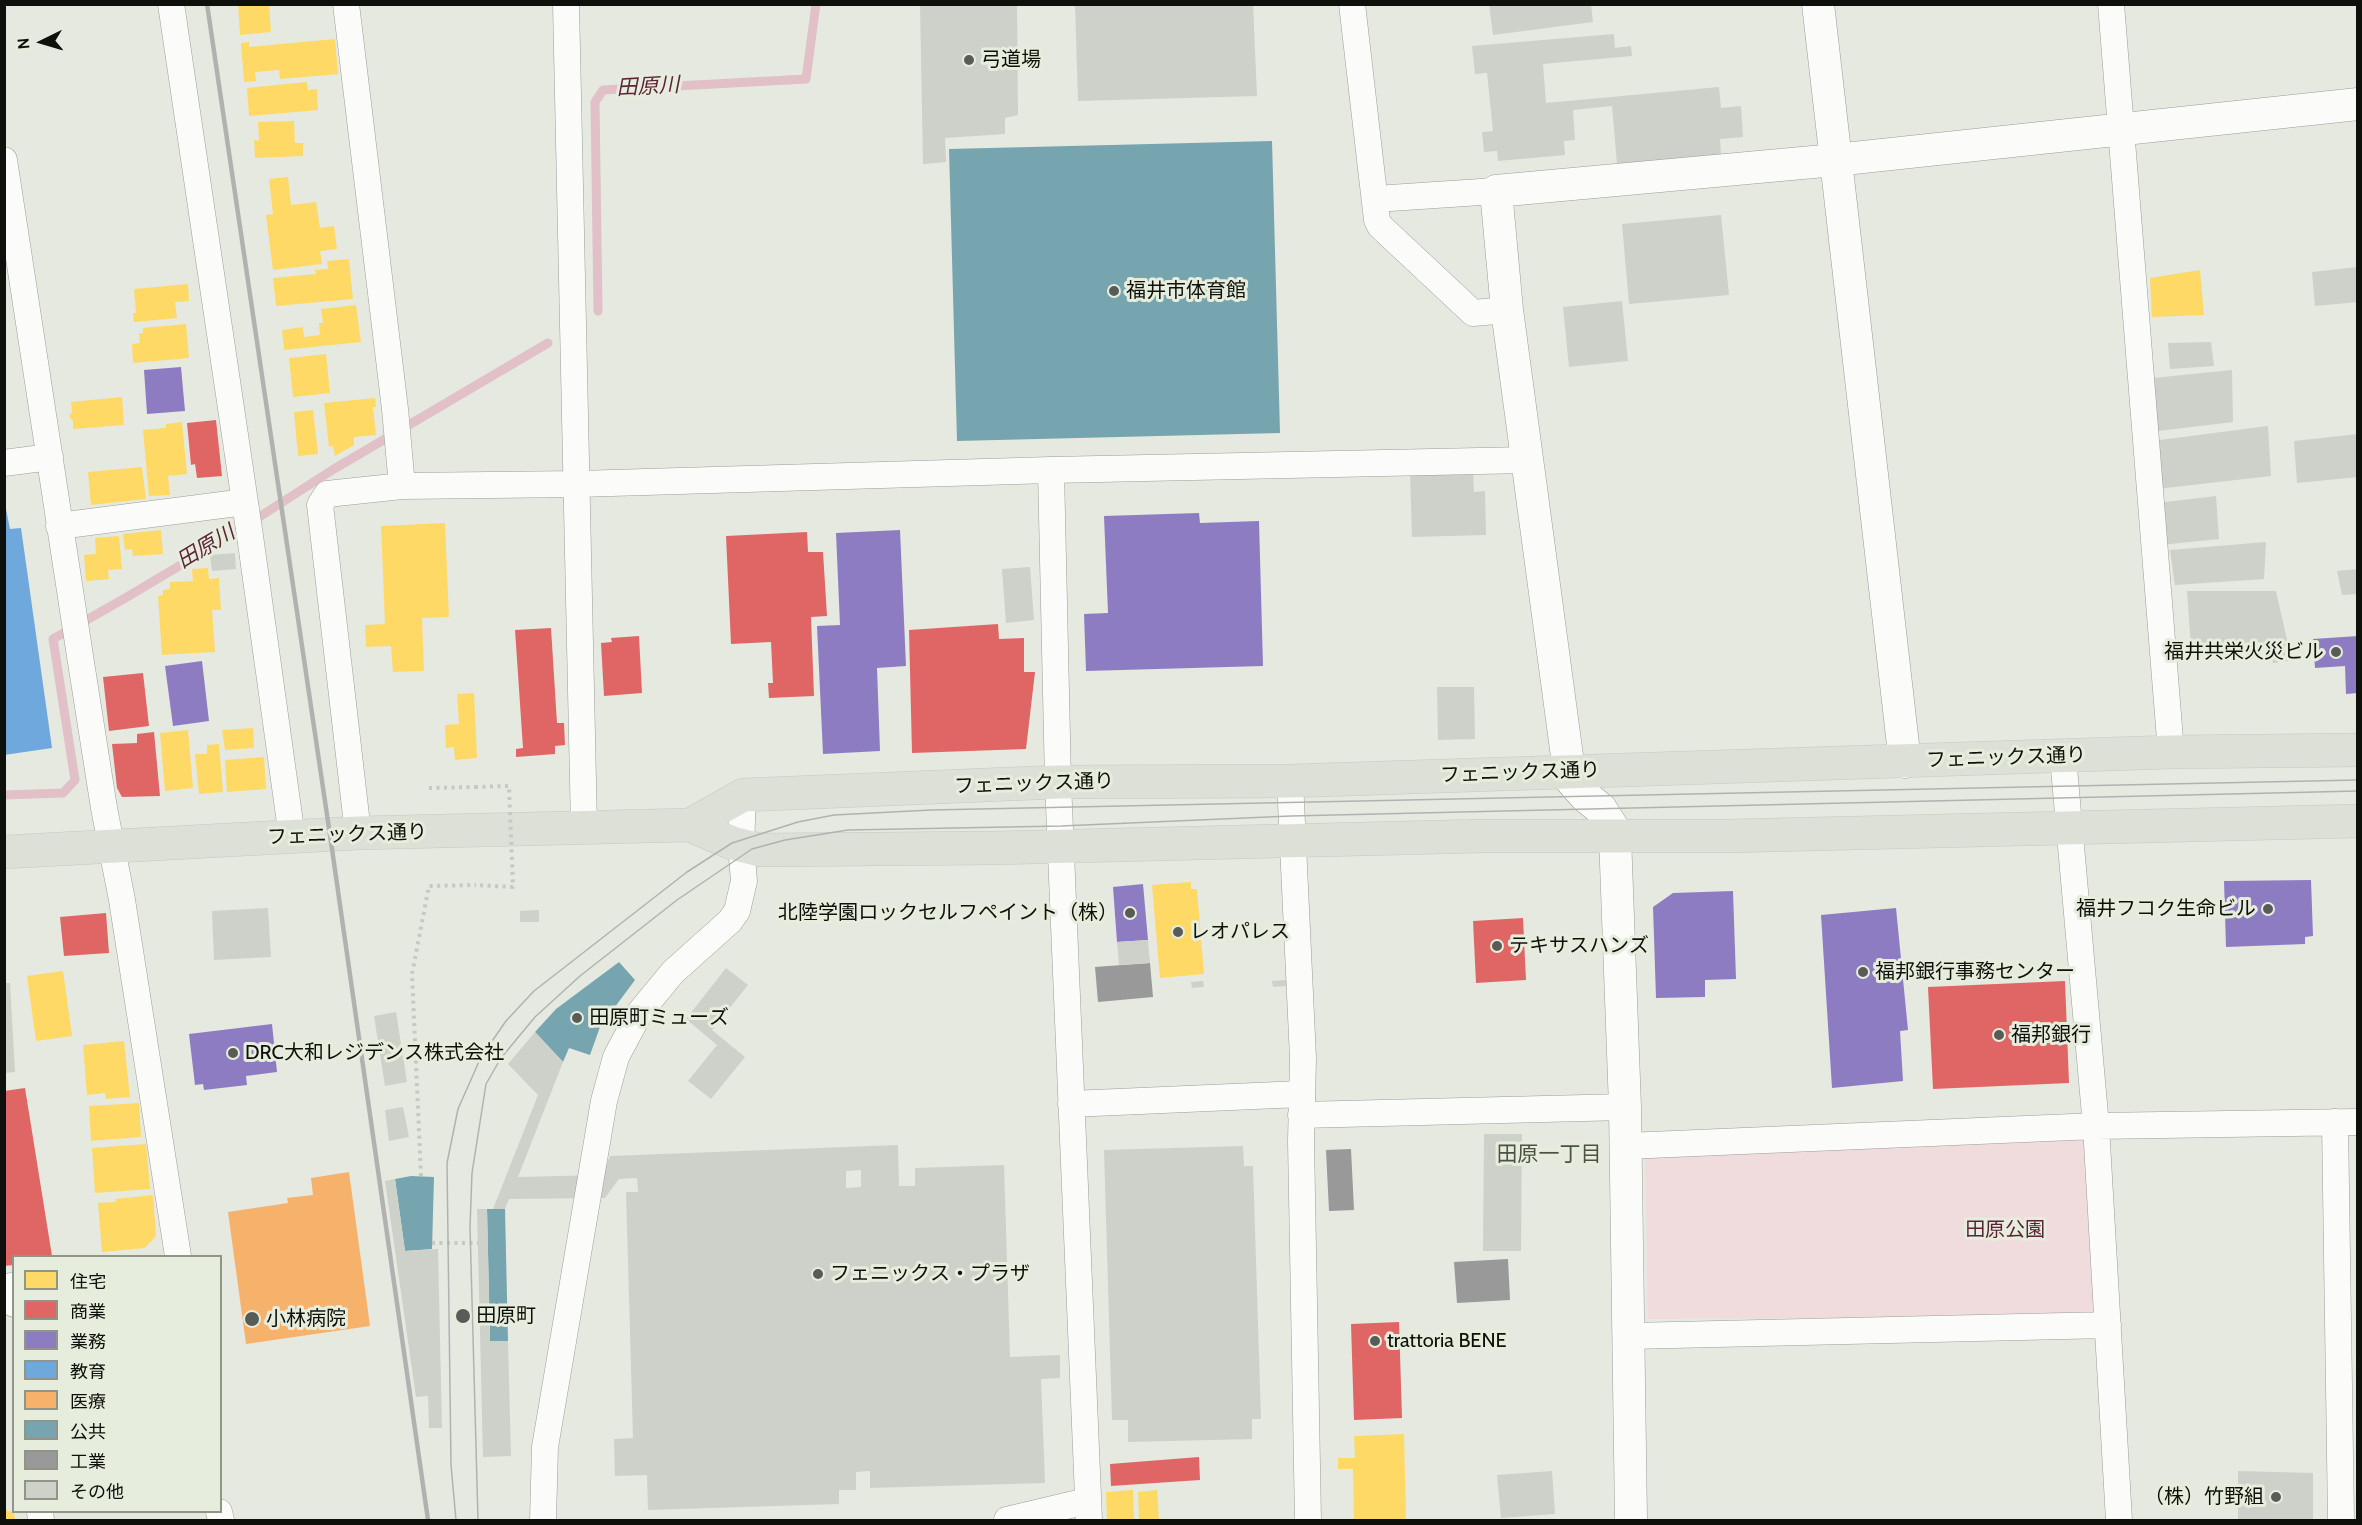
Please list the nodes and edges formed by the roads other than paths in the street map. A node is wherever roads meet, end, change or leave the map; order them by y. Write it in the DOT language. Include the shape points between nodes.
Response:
graph roads {
  1 [pos="171,4"];
  2 [pos="346,4"];
  3 [pos="566,4"];
  4 [pos="1352,4"];
  5 [pos="1818,4"];
  6 [pos="2111,4"];
  7 [pos="2358,104"];
  8 [pos="2120,129"];
  9 [pos="4,160"];
  10 [pos="1835,160"];
  11 [pos="1496,191"];
  12 [pos="1375,199"];
  13 [pos="1507,310"];
  14 [pos="50,457"];
  15 [pos="1527,460"];
  16 [pos="4,463"];
  17 [pos="1051,470"];
  18 [pos="578,484"];
  19 [pos="402,486"];
  20 [pos="245,505"];
  21 [pos="59,526"];
  22 [pos="2358,750"];
  23 [pos="2171,752"];
  24 [pos="2063,757"];
  25 [pos="1905,762"];
  26 [pos="1569,771"];
  27 [pos="1290,781"];
  28 [pos="1058,782"];
  29 [pos="743,795"];
  30 [pos="2358,821"];
  31 [pos="690,825"];
  32 [pos="584,827"];
  33 [pos="2069,827"];
  34 [pos="358,833"];
  35 [pos="1615,836"];
  36 [pos="292,837"];
  37 [pos="1291,840"];
  38 [pos="741,846"];
  39 [pos="1062,846"];
  40 [pos="111,847"];
  41 [pos="4,852"];
  42 [pos="1071,1104"];
  43 [pos="1301,1104"];
  44 [pos="1625,1107"];
  45 [pos="2347,1122"];
  46 [pos="2096,1126"];
  47 [pos="1626,1146"];
  48 [pos="178,1255"];
  49 [pos="2108,1325"];
  50 [pos="1630,1336"];
  51 [pos="1088,1511"];
  52 [pos="543,1521"];
  53 [pos="1007,1521"];
  54 [pos="1308,1521"];
  55 [pos="1631,1521"];
  56 [pos="2119,1521"];
  57 [pos="2341,1521"];
  1 -- 20 [label="street"];
  2 -- 19 [label="street"];
  3 -- 18 [label="street"];
  4 -- 12 [label="street"];
  5 -- 10 [label="street"];
  6 -- 8 [label="street"];
  7 -- 8 [label="street"];
  8 -- 10 [label="street"];
  8 -- 23 [label="street"];
  9 -- 14 [label="street"];
  10 -- 11 [label="street"];
  10 -- 25 [label="street"];
  11 -- 12 [label="street"];
  11 -- 13 [label="street"];
  12 -- 13 [label="street" via="1380,226 1473,313"];
  13 -- 15 [label="street"];
  14 -- 16 [label="street"];
  14 -- 21 [label="street"];
  15 -- 17 [label="street"];
  15 -- 26 [label="street"];
  17 -- 18 [label="street"];
  17 -- 28 [label="street"];
  18 -- 19 [label="street"];
  18 -- 32 [label="street"];
  19 -- 34 [label="street" via="327,494 320,505"];
  20 -- 21 [label="street"];
  20 -- 36 [label="street"];
  21 -- 40 [label="street"];
  22 -- 23 [label="main road, フェニックス通り"];
  23 -- 24 [label="main road, フェニックス通り"];
  24 -- 25 [label="main road, フェニックス通り"];
  24 -- 33 [label="street"];
  25 -- 26 [label="main road, フェニックス通り"];
  26 -- 27 [label="main road, フェニックス通り"];
  26 -- 35 [label="street" via="1571,780 1601,809"];
  27 -- 28 [label="main road, フェニックス通り"];
  27 -- 37 [label="street"];
  28 -- 29 [label="main road, フェニックス通り"];
  28 -- 39 [label="street"];
  29 -- 31 [label="main road, フェニックス通り"];
  29 -- 38 [label="street"];
  30 -- 33 [label="main road, フェニックス通り"];
  31 -- 32 [label="main road, フェニックス通り"];
  31 -- 38 [label="main road, フェニックス通り"];
  32 -- 34 [label="main road, フェニックス通り"];
  33 -- 35 [label="main road, フェニックス通り"];
  33 -- 46 [label="street"];
  34 -- 36 [label="main road, フェニックス通り"];
  35 -- 37 [label="main road, フェニックス通り"];
  35 -- 44 [label="street"];
  36 -- 40 [label="main road, フェニックス通り"];
  37 -- 39 [label="main road, フェニックス通り"];
  37 -- 43 [label="street" via="1303,1058"];
  38 -- 39 [label="main road, フェニックス通り" via="760,850"];
  38 -- 52 [label="street" via="744,881 737,912 673,972 646,1004 616,1057 604,1101 545,1447"];
  39 -- 42 [label="street"];
  40 -- 41 [label="main road, フェニックス通り"];
  40 -- 48 [label="street"];
  42 -- 43 [label="street"];
  42 -- 51 [label="street"];
  43 -- 44 [label="street"];
  43 -- 54 [label="street"];
  44 -- 47 [label="street"];
  45 -- 46 [label="street"];
  45 -- 57 [label="street"];
  46 -- 47 [label="street"];
  46 -- 49 [label="street"];
  47 -- 50 [label="street"];
  49 -- 50 [label="street"];
  49 -- 56 [label="street"];
  50 -- 55 [label="street"];
  51 -- 53 [label="street"];
}
